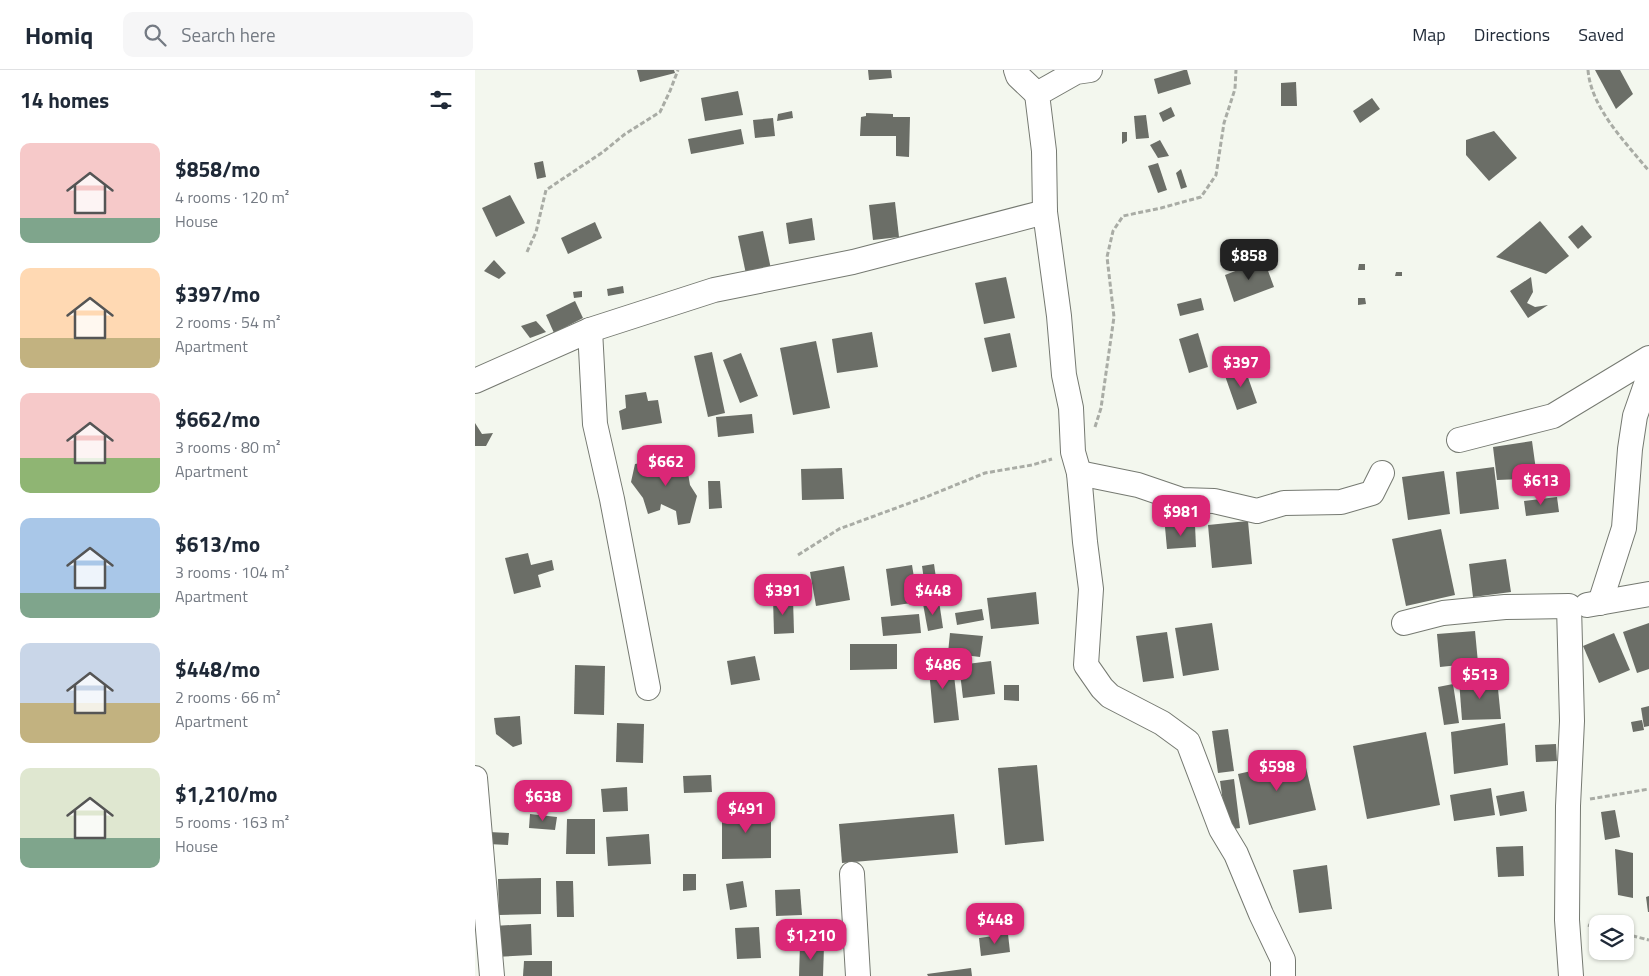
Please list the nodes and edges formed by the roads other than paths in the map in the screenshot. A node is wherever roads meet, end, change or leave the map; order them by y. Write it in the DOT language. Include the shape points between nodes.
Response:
graph roads {
  1 [pos="1016,70"];
  2 [pos="1090,70"];
  3 [pos="1037,94"];
  4 [pos="1045,212"];
  5 [pos="590,330"];
  6 [pos="1649,358"];
  7 [pos="1649,376"];
  8 [pos="475,381"];
  9 [pos="1459,440"];
  10 [pos="1076,462"];
  11 [pos="1382,473"];
  12 [pos="1649,594"];
  13 [pos="1600,603"];
  14 [pos="1569,606"];
  15 [pos="1404,623"];
  16 [pos="648,688"];
  17 [pos="475,778"];
  18 [pos="852,874"];
  19 [pos="492,976"];
  20 [pos="858,976"];
  21 [pos="1283,976"];
  22 [pos="1571,976"];
  1 -- 3 [label="street"];
  2 -- 3 [label="street" via="1076,72"];
  3 -- 4 [label="street"];
  4 -- 5 [label="street" via="853,262 715,290"];
  4 -- 10 [label="street"];
  5 -- 8 [label="street"];
  5 -- 16 [label="street" via="595,424"];
  6 -- 9 [label="street" via="1553,416"];
  7 -- 13 [label="street" via="1635,416 1624,528"];
  10 -- 11 [label="street" via="1182,500 1214,501 1257,511 1284,503 1341,502 1372,493"];
  10 -- 21 [label="street" via="1091,589 1086,665 1110,696 1162,723 1188,742 1221,830 1236,854 1283,960"];
  12 -- 13 [label="street"];
  13 -- 14 [label="street"];
  14 -- 15 [label="street" via="1443,613"];
  14 -- 22 [label="street" via="1572,722 1567,920"];
  17 -- 19 [label="street"];
  18 -- 20 [label="street"];
}
